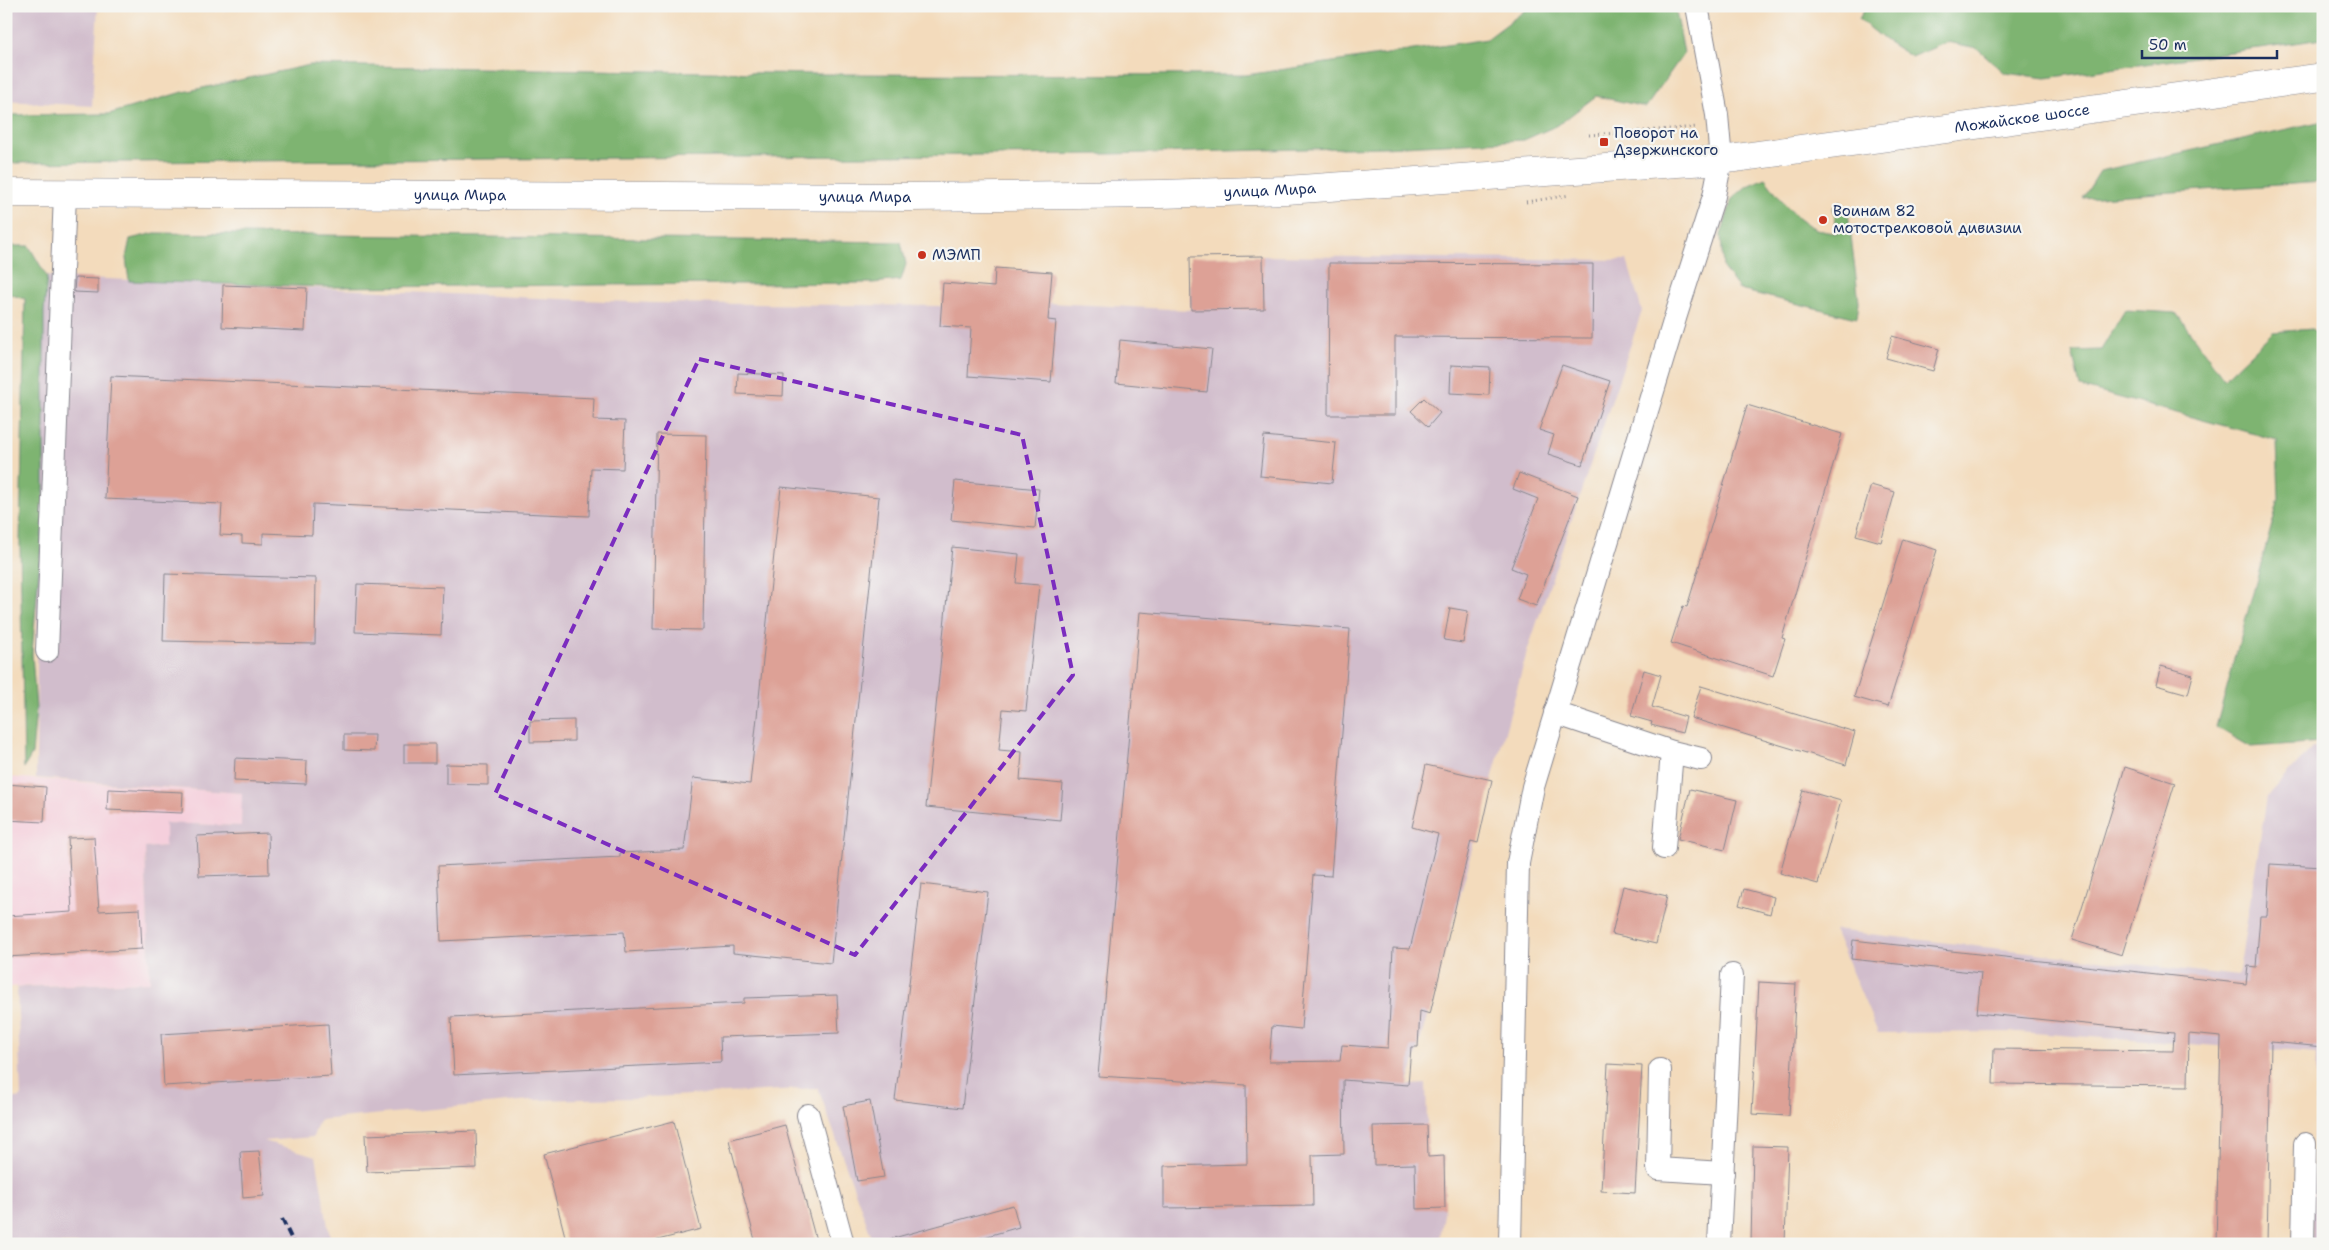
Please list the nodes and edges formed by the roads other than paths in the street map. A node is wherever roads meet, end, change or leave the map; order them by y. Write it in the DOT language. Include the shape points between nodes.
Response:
graph roads {
  1 [pos="1697,6"];
  2 [pos="2323,77"];
  3 [pos="1721,160"];
  4 [pos="6,193"];
  5 [pos="65,194"];
  6 [pos="47,651"];
  7 [pos="1555,713"];
  8 [pos="1672,752"];
  9 [pos="1701,759"];
  10 [pos="1664,848"];
  11 [pos="1732,974"];
  12 [pos="1660,1070"];
  13 [pos="808,1115"];
  14 [pos="2305,1144"];
  15 [pos="1723,1173"];
  16 [pos="843,1244"];
  17 [pos="1510,1244"];
  18 [pos="1720,1244"];
  19 [pos="2303,1244"];
  1 -- 3 [label="street"];
  2 -- 3 [label="main road, Можайское шоссе"];
  3 -- 5 [label="main road, улица Мира" via="1374,185 1160,194 910,197"];
  3 -- 7 [label="street" via="1709,212"];
  4 -- 5 [label="main road, улица Мира"];
  5 -- 6 [label="street"];
  7 -- 8 [label="street"];
  7 -- 17 [label="street" via="1531,795 1518,863"];
  8 -- 9 [label="street"];
  8 -- 10 [label="street"];
  11 -- 15 [label="street"];
  12 -- 15 [label="street" via="1658,1169"];
  13 -- 16 [label="street"];
  14 -- 19 [label="street"];
  15 -- 18 [label="street"];
}
